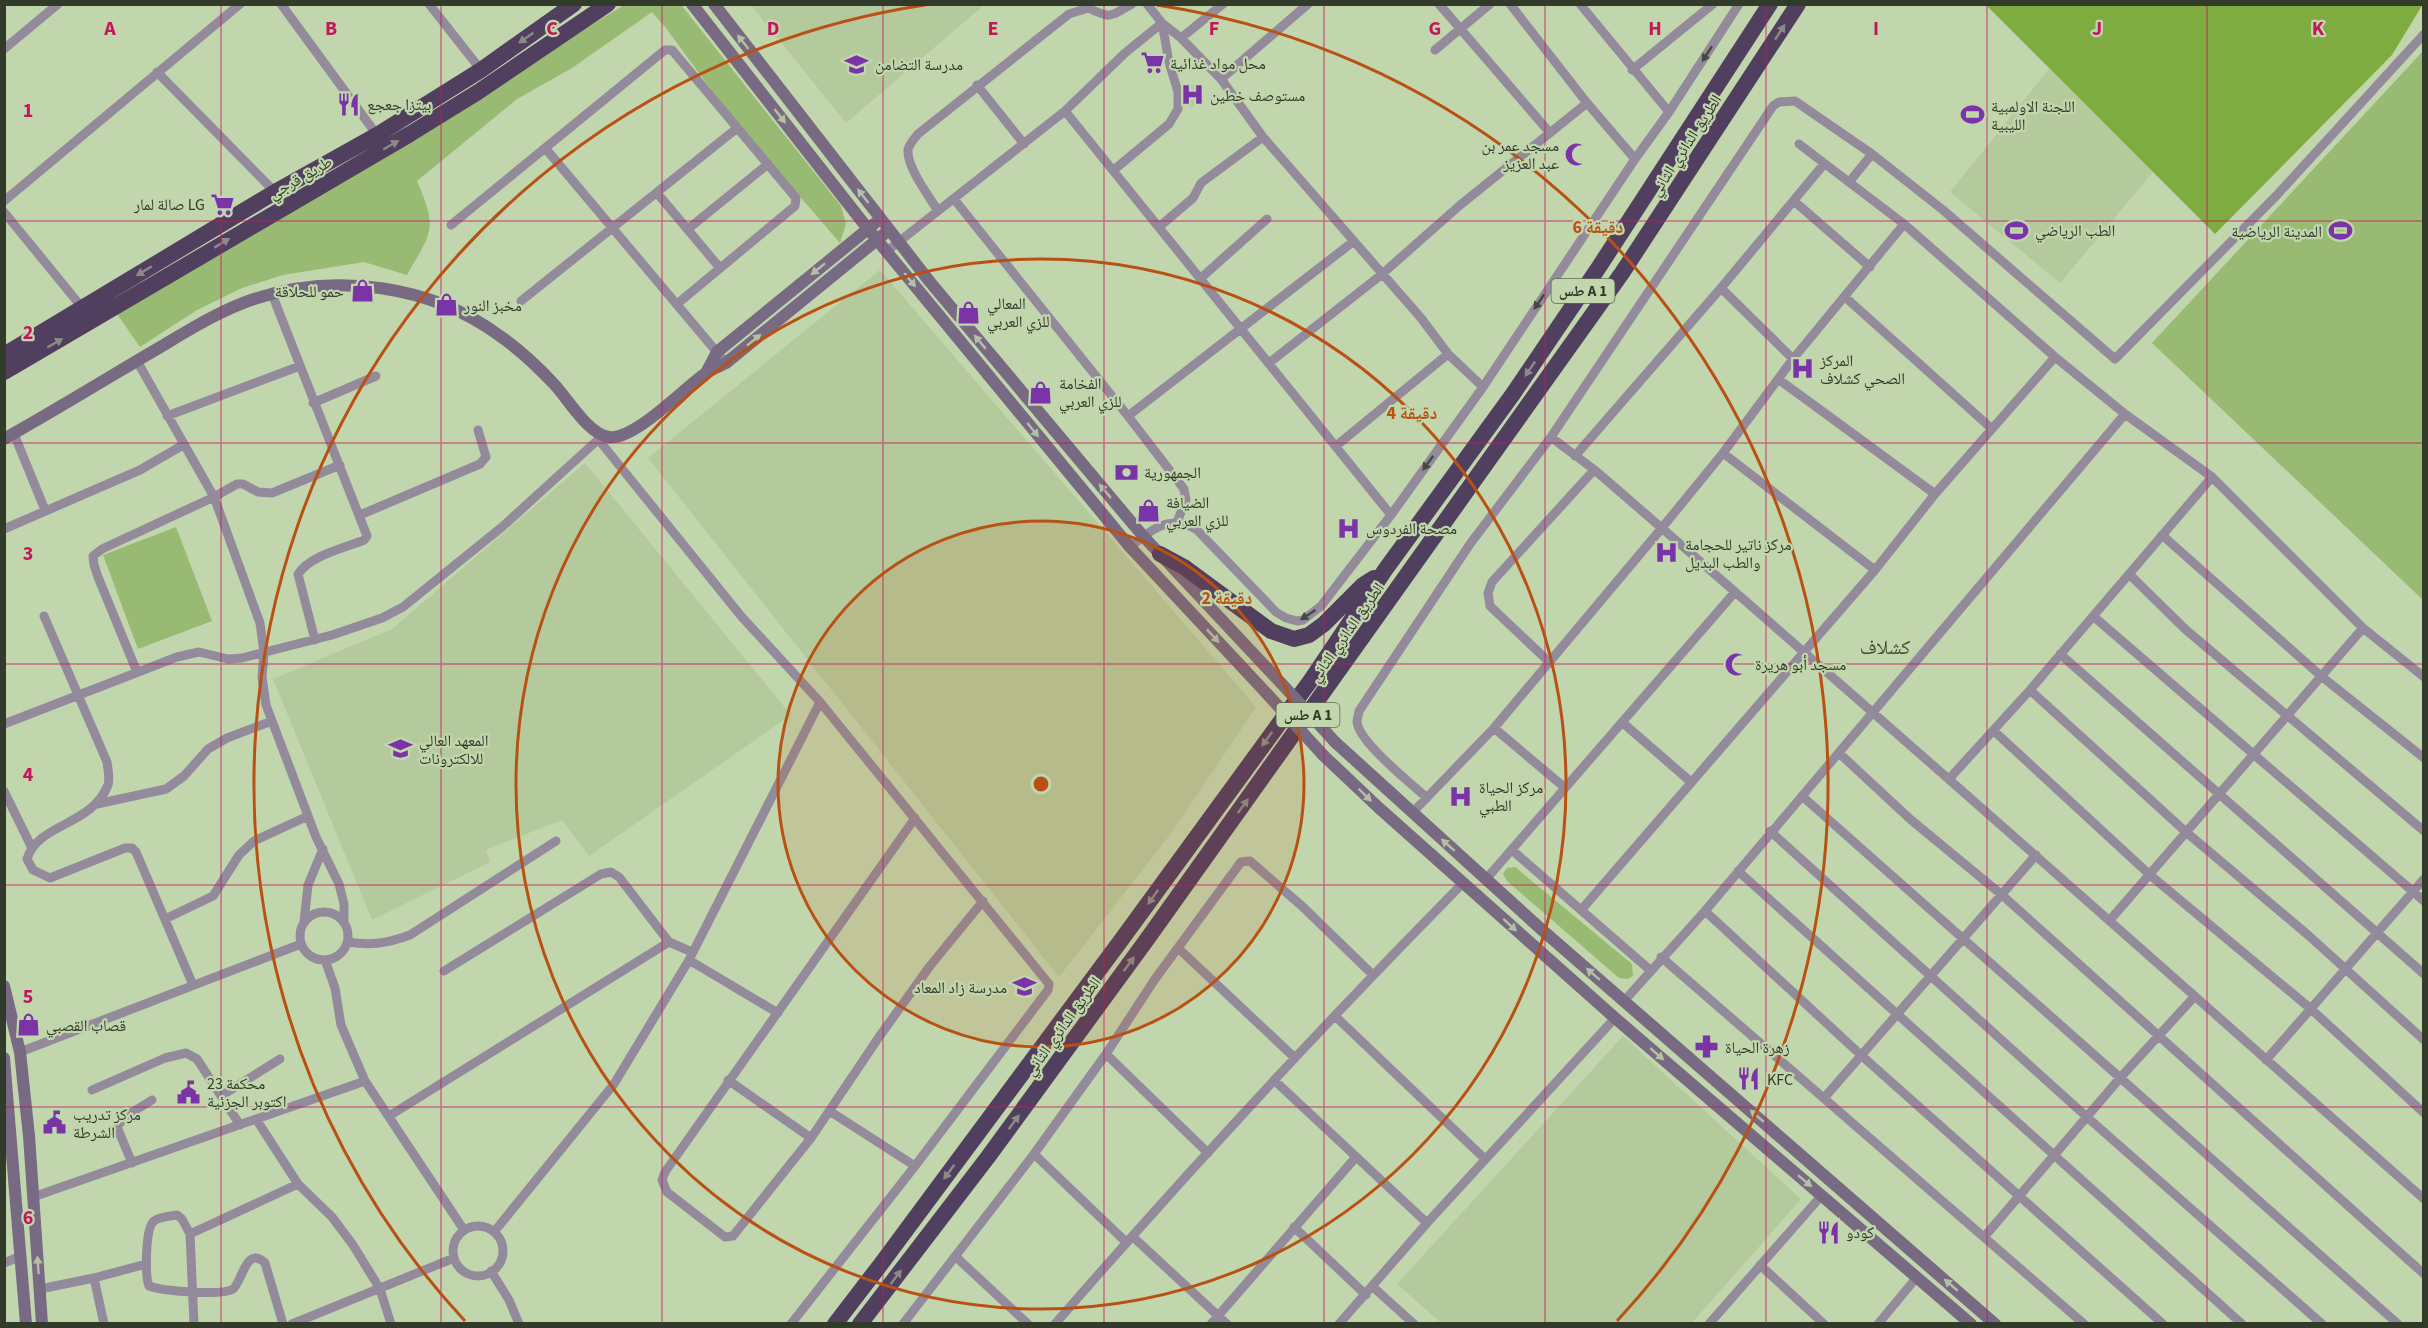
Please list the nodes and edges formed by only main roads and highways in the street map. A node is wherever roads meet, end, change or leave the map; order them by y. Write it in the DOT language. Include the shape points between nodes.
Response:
graph roads {
  1 [pos="574,4"];
  2 [pos="608,4"];
  3 [pos="1770,4"];
  4 [pos="1798,4"];
  5 [pos="87,314"];
  6 [pos="4,355"];
  7 [pos="4,372"];
  8 [pos="1160,554"];
  9 [pos="1385,570"];
  10 [pos="835,1323"];
  11 [pos="861,1323"];
  1 -- 5 [label="highway, طريق قرجي, one-way" via="482,70 275,192"];
  5 -- 2 [label="highway, طريق قرجي, one-way" via="478,92"];
  3 -- 9 [label="highway, الطريق الدائري الثاني / طس A 1, one-way" via="1573,306"];
  11 -- 4 [label="highway, الطريق الدائري الثاني / طس A 1, one-way" via="1148,938 1505,438 1622,273"];
  5 -- 6 [label="highway, طريق قرجي"];
  7 -- 5 [label="highway, طريق قرجي, one-way"];
  8 -- 9 [label="highway" via="1184,567 1272,632 1294,639 1309,635 1324,624 1363,585"];
  9 -- 10 [label="highway, الطريق الدائري الثاني / طس A 1, one-way" via="1311,680 1122,939"];
}
